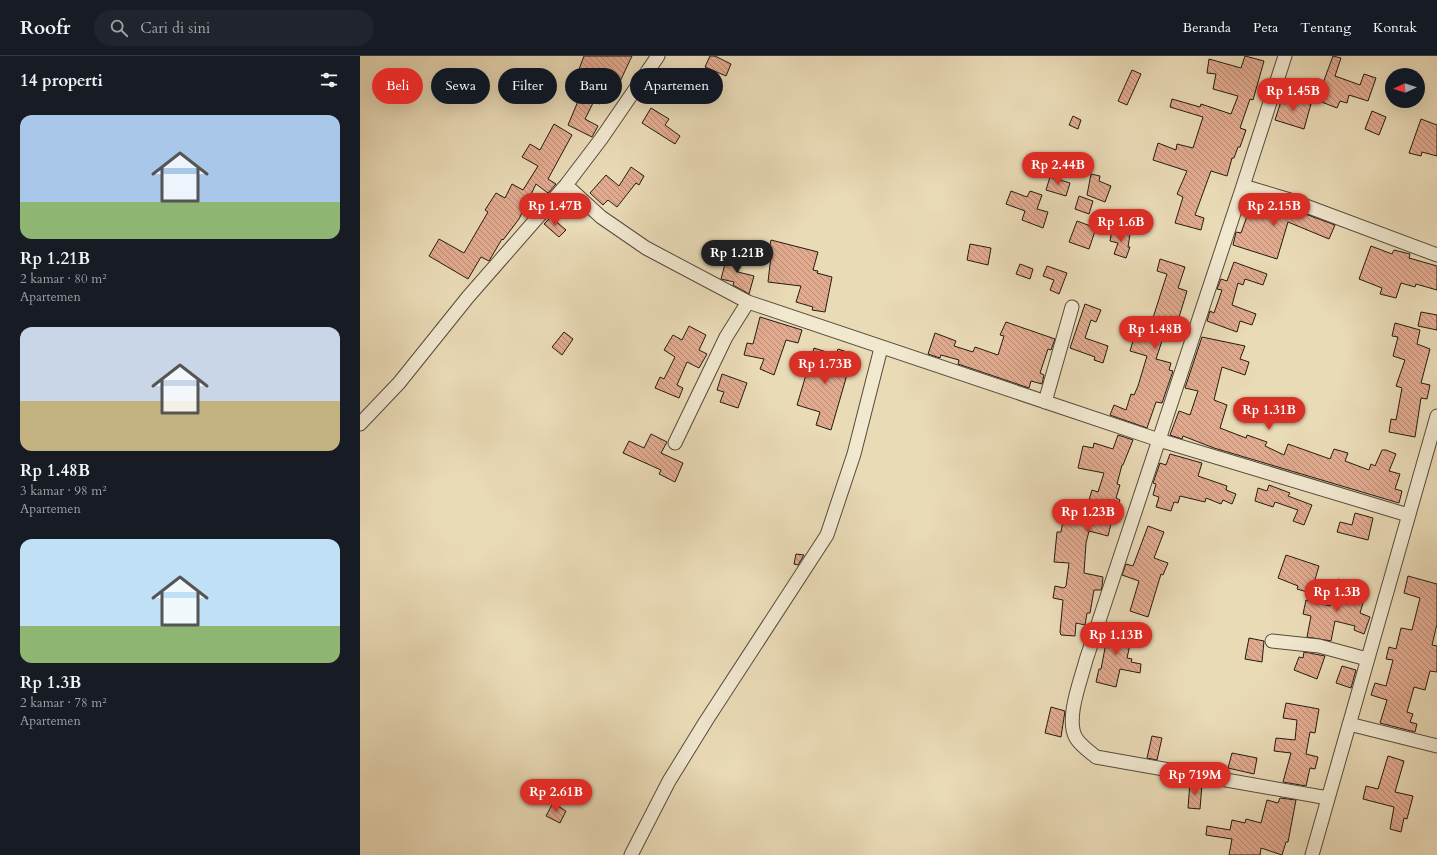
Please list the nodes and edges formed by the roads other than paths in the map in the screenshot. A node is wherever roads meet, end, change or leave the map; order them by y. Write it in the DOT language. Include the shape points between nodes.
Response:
graph roads {
  1 [pos="658,56"];
  2 [pos="1285,56"];
  3 [pos="566,185"];
  4 [pos="1243,186"];
  5 [pos="1437,255"];
  6 [pos="748,302"];
  7 [pos="1072,307"];
  8 [pos="881,348"];
  9 [pos="1045,402"];
  10 [pos="1437,416"];
  11 [pos="360,424"];
  12 [pos="1159,440"];
  13 [pos="674,443"];
  14 [pos="1408,515"];
  15 [pos="1272,641"];
  16 [pos="1367,659"];
  17 [pos="1348,724"];
  18 [pos="1437,746"];
  19 [pos="1328,798"];
  20 [pos="631,855"];
  21 [pos="1312,855"];
  1 -- 3 [label="street"];
  2 -- 4 [label="street"];
  3 -- 6 [label="street" via="601,217 646,248"];
  3 -- 11 [label="street" via="468,297 399,383"];
  4 -- 5 [label="street" via="1290,200"];
  4 -- 12 [label="street"];
  6 -- 8 [label="street"];
  6 -- 13 [label="street" via="726,338"];
  7 -- 9 [label="street"];
  8 -- 9 [label="street"];
  8 -- 20 [label="street" via="854,454 827,535 698,734"];
  9 -- 12 [label="street"];
  10 -- 14 [label="street"];
  12 -- 14 [label="street"];
  12 -- 19 [label="street" via="1086,660 1071,719 1076,737 1096,757"];
  14 -- 16 [label="street"];
  15 -- 16 [label="street" via="1318,646"];
  16 -- 17 [label="street"];
  17 -- 18 [label="street"];
  17 -- 19 [label="street"];
  19 -- 21 [label="street"];
}
